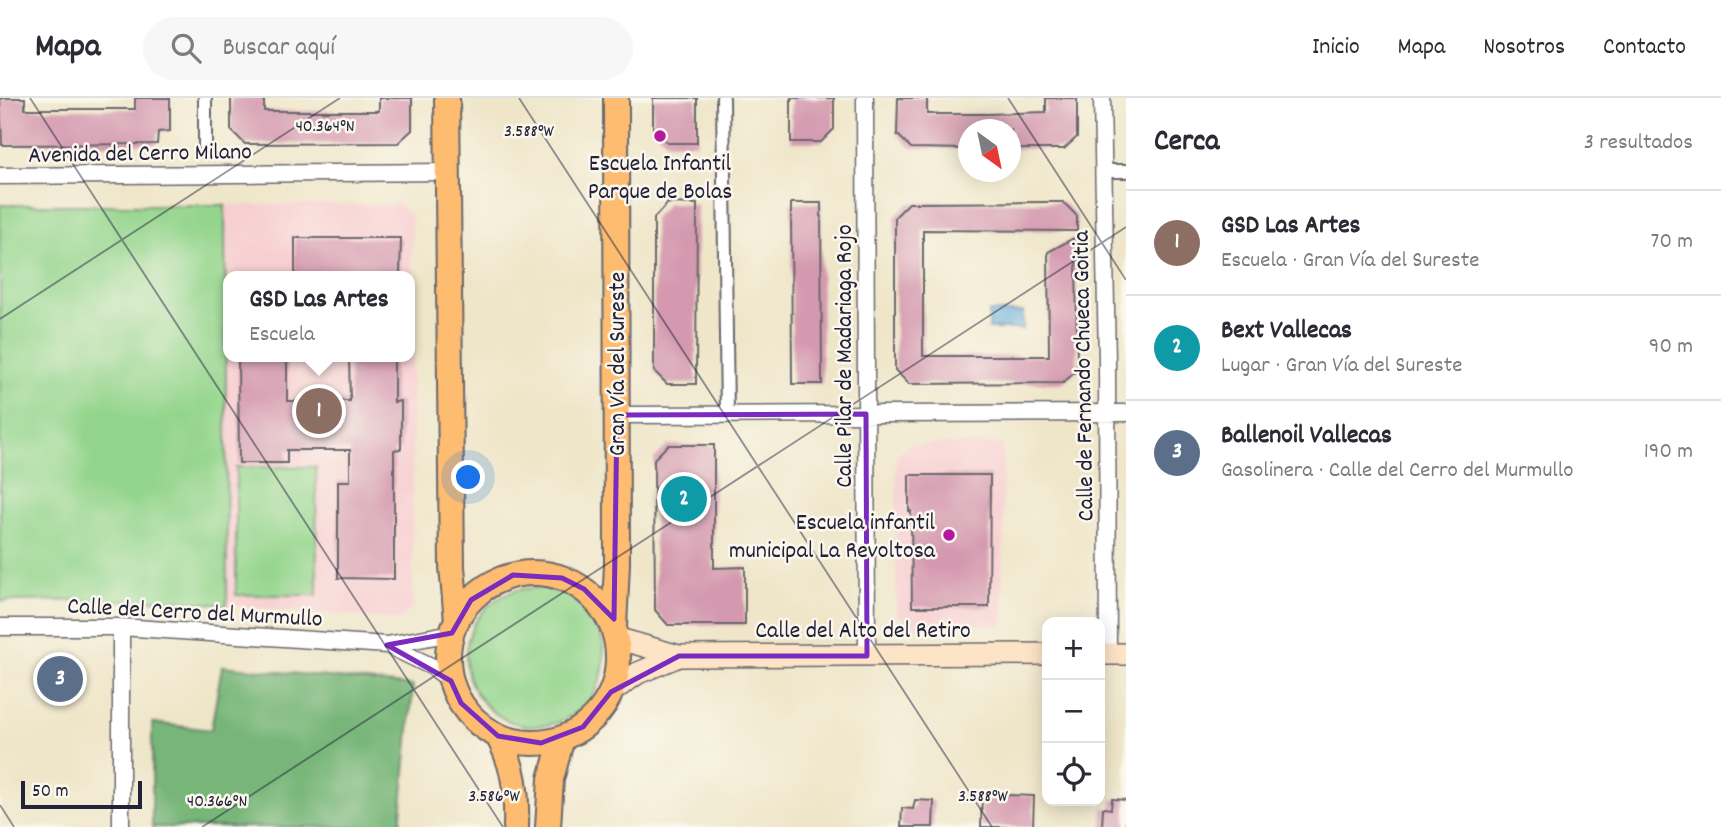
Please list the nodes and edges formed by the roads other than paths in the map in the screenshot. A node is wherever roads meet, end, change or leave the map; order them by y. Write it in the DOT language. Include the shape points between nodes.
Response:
graph roads {
  1 [pos="205,98"];
  2 [pos="447,98"];
  3 [pos="616,98"];
  4 [pos="723,98"];
  5 [pos="865,98"];
  6 [pos="1102,98"];
  7 [pos="205,152"];
  8 [pos="1103,171"];
  9 [pos="1126,171"];
  10 [pos="448,172"];
  11 [pos="0,176"];
  12 [pos="1107,413"];
  13 [pos="1126,413"];
  14 [pos="866,414"];
  15 [pos="617,415"];
  16 [pos="727,415"];
  17 [pos="0,627"];
  18 [pos="121,627"];
  19 [pos="454,627"];
  20 [pos="615,633"];
  21 [pos="387,645"];
  22 [pos="1042,654"];
  23 [pos="1111,654"];
  24 [pos="679,656"];
  25 [pos="867,656"];
  26 [pos="451,681"];
  27 [pos="611,692"];
  28 [pos="498,736"];
  29 [pos="562,738"];
  30 [pos="121,827"];
  31 [pos="516,827"];
  32 [pos="548,827"];
  1 -- 7 [label="street"];
  2 -- 10 [label="main road"];
  3 -- 15 [label="main road, Gran Vía del Sureste"];
  4 -- 16 [label="street"];
  5 -- 14 [label="street, Calle Pilar de Madariaga Rojo"];
  6 -- 8 [label="street, Calle de Fernando Chueca Goitia"];
  8 -- 9 [label="street"];
  8 -- 12 [label="street, Calle de Fernando Chueca Goitia"];
  10 -- 11 [label="street, Avenida del Cerro Milano"];
  10 -- 19 [label="main road"];
  12 -- 13 [label="street"];
  12 -- 14 [label="street"];
  12 -- 23 [label="street, Calle de Fernando Chueca Goitia"];
  14 -- 16 [label="street"];
  14 -- 25 [label="street, Calle Pilar de Madariaga Rojo"];
  15 -- 16 [label="street"];
  15 -- 20 [label="main road, Gran Vía del Sureste"];
  17 -- 18 [label="street, Calle del Cerro del Murmullo"];
  18 -- 21 [label="street, Calle del Cerro del Murmullo"];
  18 -- 30 [label="street"];
  19 -- 20 [label="main road" via="471,600 490,585 513,575 538,573 584,589 602,607"];
  19 -- 21 [label="street, Calle del Cerro del Murmullo"];
  19 -- 26 [label="main road" via="448,657"];
  20 -- 24 [label="main road, Calle del Alto del Retiro"];
  20 -- 27 [label="main road" via="618,665"];
  21 -- 26 [label="street, Calle del Cerro del Murmullo"];
  22 -- 25 [label="main road, Calle del Alto del Retiro"];
  24 -- 25 [label="main road, Calle del Alto del Retiro"];
  24 -- 27 [label="main road, Calle del Alto del Retiro" via="638,673"];
  26 -- 28 [label="main road" via="461,704"];
  27 -- 29 [label="main road" via="599,712"];
  28 -- 29 [label="main road" via="541,743"];
  28 -- 31 [label="main road" via="515,778"];
  29 -- 32 [label="main road" via="551,779"];
}
